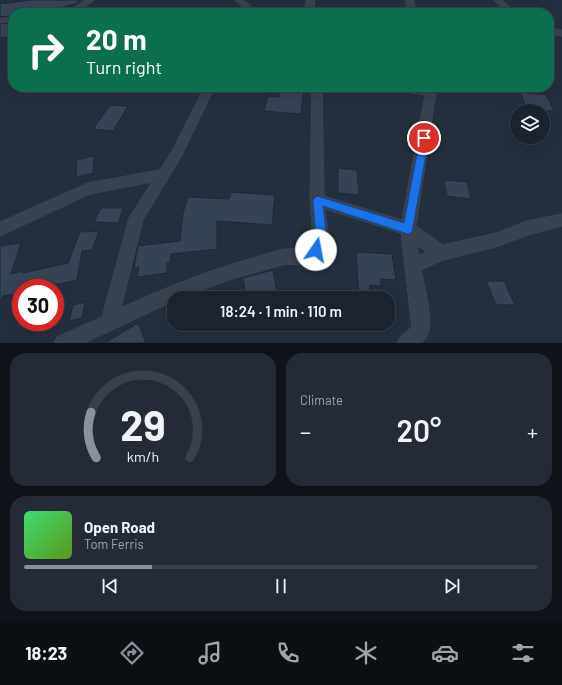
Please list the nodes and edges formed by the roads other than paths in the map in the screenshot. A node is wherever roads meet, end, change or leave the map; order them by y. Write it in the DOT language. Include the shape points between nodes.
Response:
graph roads {
  1 [pos="90,0"];
  2 [pos="239,0"];
  3 [pos="498,0"];
  4 [pos="78,8"];
  5 [pos="248,8"];
  6 [pos="507,8"];
  7 [pos="208,92"];
  8 [pos="317,92"];
  9 [pos="431,92"];
  10 [pos="164,174"];
  11 [pos="317,200"];
  12 [pos="562,220"];
  13 [pos="0,229"];
  14 [pos="408,229"];
  15 [pos="441,253"];
  16 [pos="412,266"];
  17 [pos="109,323"];
  18 [pos="63,343"];
  19 [pos="406,343"];
  1 -- 4 [label="street"];
  2 -- 5 [label="street"];
  3 -- 6 [label="street"];
  7 -- 10 [label="street" via="177,154"];
  8 -- 11 [label="street"];
  9 -- 14 [label="street"];
  10 -- 13 [label="street" via="88,189"];
  10 -- 17 [label="street" via="136,218"];
  11 -- 14 [label="street"];
  11 -- 17 [label="street" via="321,240 316,250 303,257 286,256 229,272 170,294"];
  12 -- 15 [label="street"];
  14 -- 15 [label="street"];
  14 -- 16 [label="street"];
  15 -- 16 [label="street"];
  16 -- 19 [label="street" via="421,331"];
  17 -- 18 [label="street"];
}
